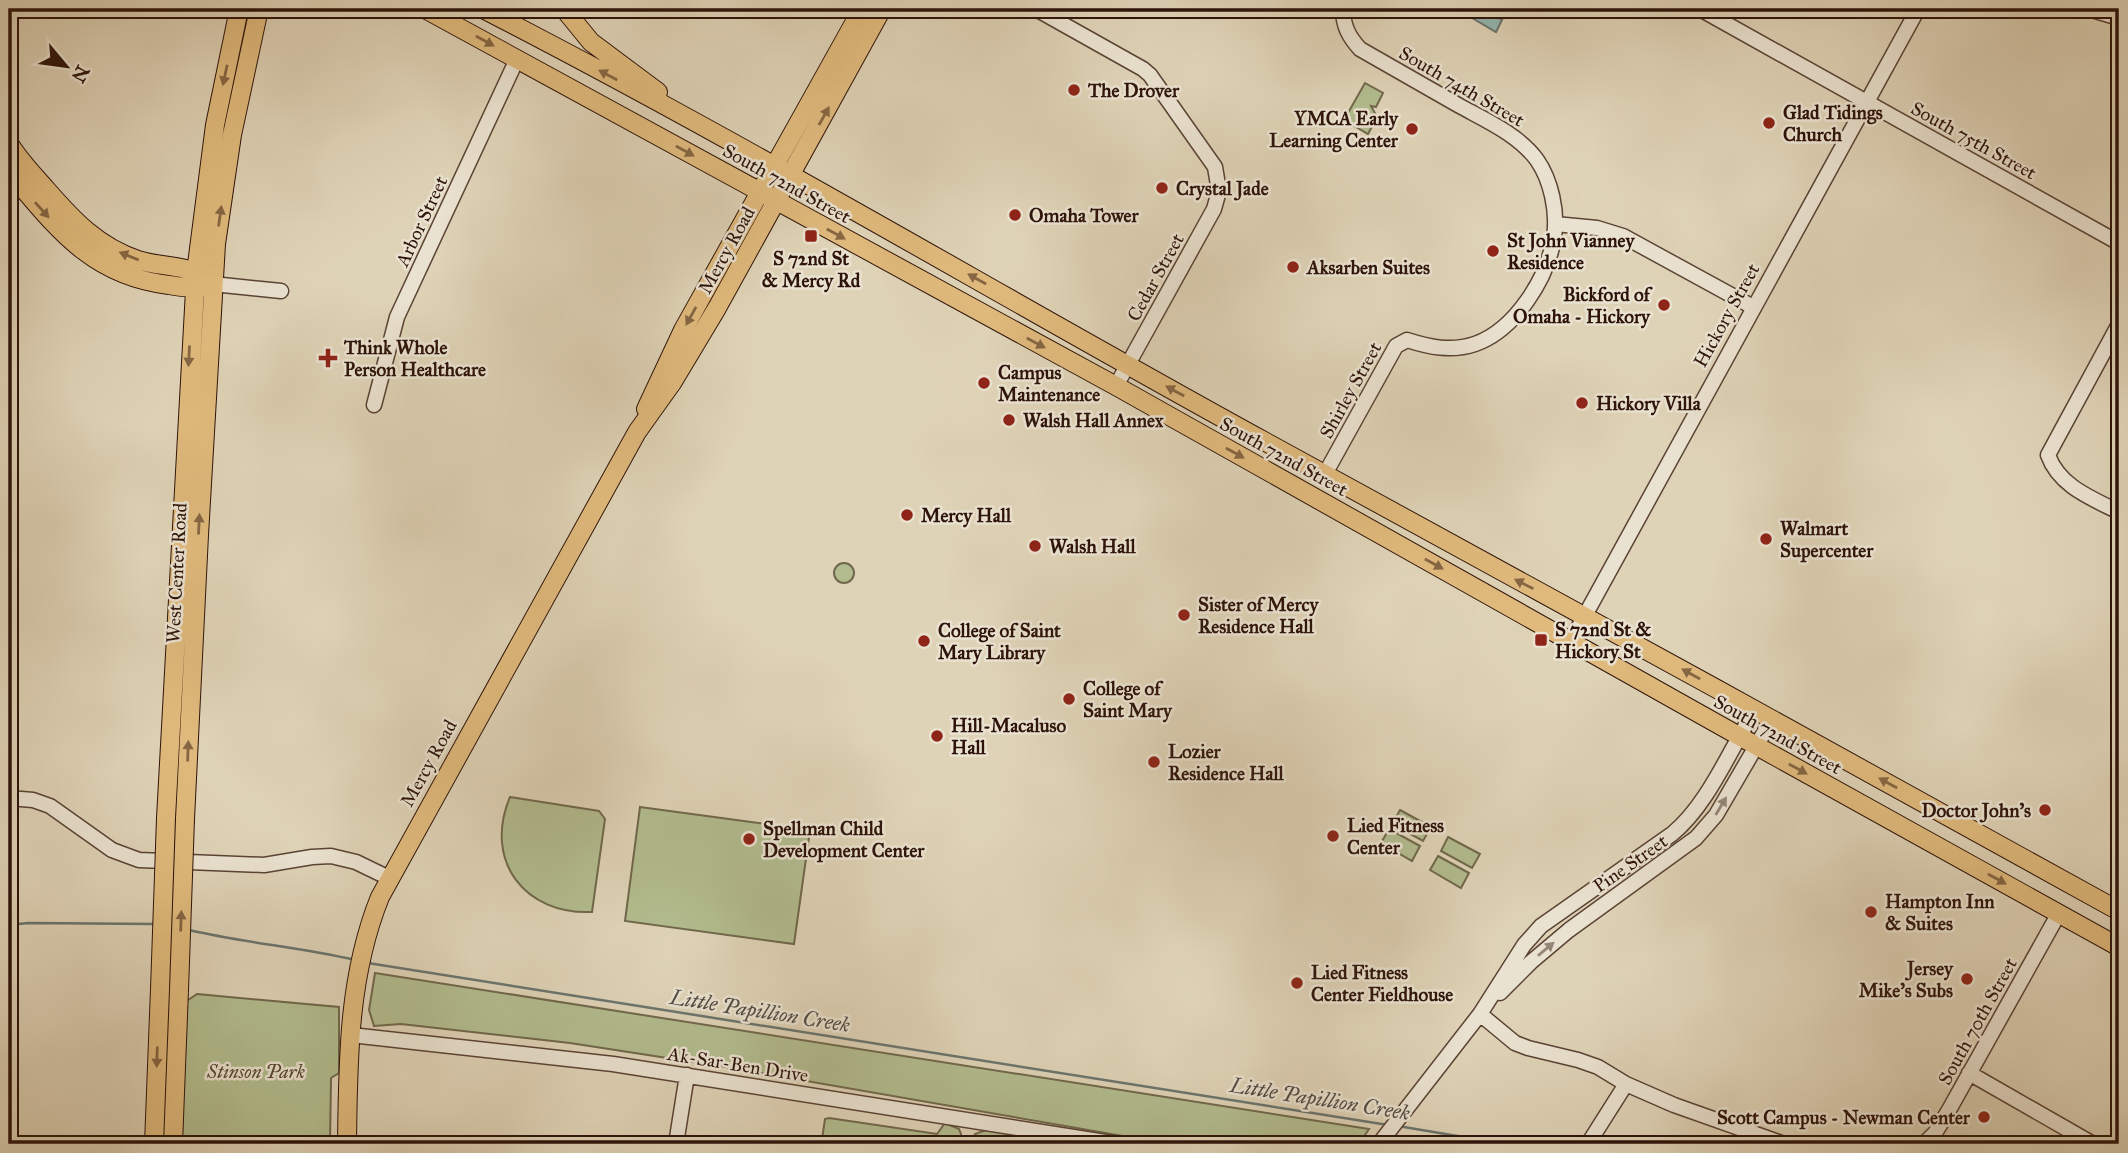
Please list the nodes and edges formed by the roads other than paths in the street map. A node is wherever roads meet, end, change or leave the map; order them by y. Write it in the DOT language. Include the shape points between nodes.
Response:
graph roads {
  1 [pos="239,9"];
  2 [pos="259,9"];
  3 [pos="423,9"];
  4 [pos="483,9"];
  5 [pos="564,9"];
  6 [pos="862,9"];
  7 [pos="881,9"];
  8 [pos="1036,9"];
  9 [pos="1343,9"];
  10 [pos="1700,9"];
  11 [pos="1918,9"];
  12 [pos="2089,9"];
  13 [pos="2119,18"];
  14 [pos="517,59"];
  15 [pos="1866,102"];
  16 [pos="706,128"];
  17 [pos="9,143"];
  18 [pos="783,171"];
  19 [pos="9,172"];
  20 [pos="769,197"];
  21 [pos="1555,224"];
  22 [pos="2119,243"];
  23 [pos="195,280"];
  24 [pos="213,284"];
  25 [pos="281,291"];
  26 [pos="1753,307"];
  27 [pos="2119,324"];
  28 [pos="1128,365"];
  29 [pos="1116,386"];
  30 [pos="374,405"];
  31 [pos="1325,474"];
  32 [pos="2119,512"];
  33 [pos="1585,615"];
  34 [pos="1571,641"];
  35 [pos="1755,710"];
  36 [pos="1772,719"];
  37 [pos="1739,736"];
  38 [pos="1755,746"];
  39 [pos="9,798"];
  40 [pos="389,878"];
  41 [pos="2119,911"];
  42 [pos="2059,913"];
  43 [pos="2119,947"];
  44 [pos="1480,1014"];
  45 [pos="351,1035"];
  46 [pos="1969,1073"];
  47 [pos="687,1075"];
  48 [pos="1626,1084"];
  49 [pos="154,1144"];
  50 [pos="173,1144"];
  51 [pos="347,1144"];
  52 [pos="676,1144"];
  53 [pos="1118,1144"];
  54 [pos="1380,1144"];
  55 [pos="1588,1144"];
  56 [pos="1784,1144"];
  57 [pos="1924,1144"];
  58 [pos="2093,1144"];
  1 -- 23 [label="main road, West Center Road, one-way" via="215,125"];
  24 -- 2 [label="main road, West Center Road, one-way" via="232,135"];
  3 -- 14 [label="main road, South 72nd Street, one-way"];
  16 -- 4 [label="main road, South 72nd Street, one-way"];
  5 -- 16 [label="main road" via="597,47"];
  6 -- 18 [label="main road, Mercy Road"];
  18 -- 7 [label="main road, Mercy Road, one-way"];
  8 -- 28 [label="street, Cedar Street" via="1150,75 1210,157 1219,182 1214,209"];
  9 -- 21 [label="street, South 74th Street" via="1344,25 1360,49 1524,146 1548,182"];
  10 -- 15 [label="street, South 75th Street"];
  11 -- 15 [label="street, Hickory Street"];
  12 -- 13 [label="street"];
  14 -- 20 [label="main road, South 72nd Street, one-way"];
  14 -- 30 [label="street, Arbor Street" via="397,317"];
  15 -- 22 [label="street, South 75th Street"];
  15 -- 26 [label="street, Hickory Street"];
  16 -- 18 [label="main road, South 72nd Street"];
  23 -- 17 [label="main road, one-way" via="95,239 74,221"];
  18 -- 20 [label="main road, Mercy Road"];
  28 -- 18 [label="main road, South 72nd Street, one-way"];
  19 -- 23 [label="main road, one-way" via="86,255 136,279"];
  20 -- 29 [label="main road, South 72nd Street, one-way"];
  20 -- 40 [label="main road, Mercy Road" via="664,367 637,432"];
  21 -- 26 [label="street" via="1623,236"];
  21 -- 31 [label="street, Shirley Street" via="1545,268 1503,329 1462,347 1440,348 1407,340 1396,346"];
  23 -- 24 [label="main road"];
  23 -- 49 [label="main road, West Center Road, one-way, bridge"];
  24 -- 25 [label="street"];
  50 -- 24 [label="main road, West Center Road, one-way, bridge"];
  26 -- 33 [label="street, Hickory Street"];
  27 -- 32 [label="street" via="2048,455 2053,469 2076,489"];
  28 -- 29 [label="street, Cedar Street"];
  31 -- 28 [label="main road, South 72nd Street, one-way"];
  29 -- 34 [label="main road, South 72nd Street, one-way"];
  33 -- 31 [label="main road, South 72nd Street, one-way"];
  33 -- 34 [label="street, Hickory Street"];
  35 -- 33 [label="main road, South 72nd Street, one-way"];
  34 -- 37 [label="main road, South 72nd Street"];
  35 -- 36 [label="main road, South 72nd Street"];
  35 -- 37 [label="street, Pine Street"];
  36 -- 38 [label="street, Pine Street"];
  41 -- 36 [label="main road, South 72nd Street, one-way"];
  37 -- 38 [label="main road, South 72nd Street"];
  37 -- 44 [label="street, Pine Street" via="1685,822 1541,926"];
  38 -- 42 [label="main road, South 72nd Street, one-way"];
  44 -- 38 [label="street, Pine Street, one-way" via="1562,936 1696,838 1719,810"];
  39 -- 40 [label="street" via="52,807 109,848 139,860 254,865 331,856 362,864"];
  40 -- 45 [label="main road, Mercy Road" via="370,922 358,968"];
  42 -- 43 [label="main road, South 72nd Street"];
  42 -- 46 [label="street, South 70th Street"];
  44 -- 48 [label="street" via="1515,1043 1588,1063"];
  44 -- 54 [label="street, Pine Street"];
  45 -- 47 [label="street, Ak-Sar-Ben Drive"];
  45 -- 51 [label="main road, Mercy Road"];
  46 -- 57 [label="street, South 70th Street"];
  46 -- 58 [label="street"];
  47 -- 52 [label="street"];
  47 -- 53 [label="street, Ak-Sar-Ben Drive"];
  48 -- 55 [label="street"];
  48 -- 56 [label="street"];
}
